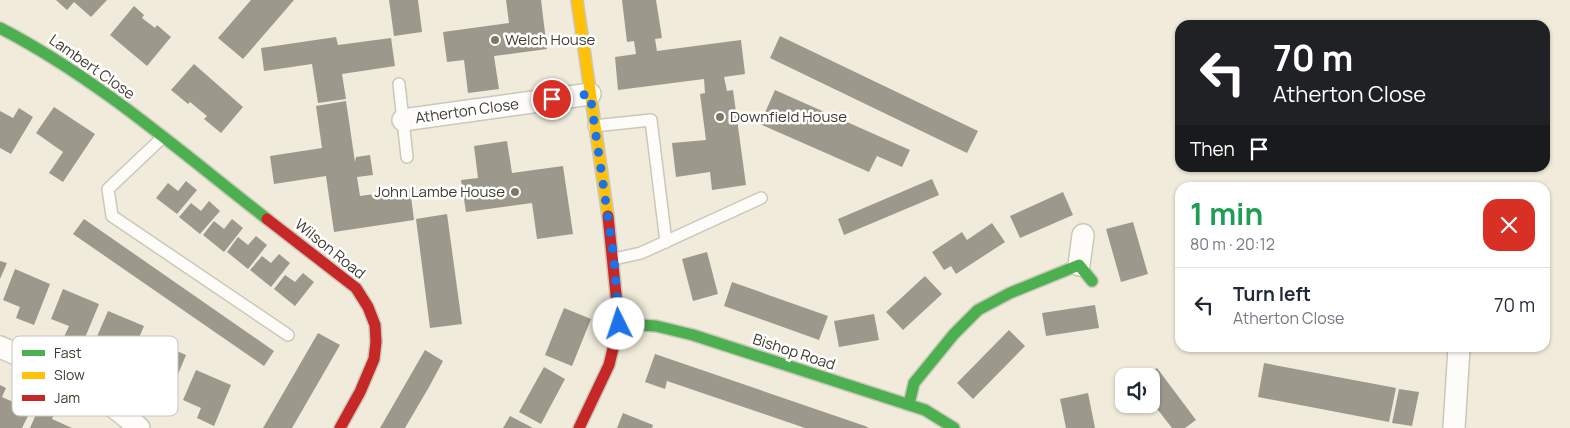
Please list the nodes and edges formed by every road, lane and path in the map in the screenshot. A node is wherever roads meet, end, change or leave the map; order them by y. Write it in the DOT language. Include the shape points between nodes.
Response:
graph roads {
  1 [pos="577,0"];
  2 [pos="0,28"];
  3 [pos="399,84"];
  4 [pos="590,94"];
  5 [pos="403,120"];
  6 [pos="594,126"];
  7 [pos="163,137"];
  8 [pos="408,157"];
  9 [pos="761,198"];
  10 [pos="1083,235"];
  11 [pos="666,242"];
  12 [pos="614,259"];
  13 [pos="1086,273"];
  14 [pos="619,324"];
  15 [pos="288,335"];
  16 [pos="0,347"];
  17 [pos="1459,352"];
  18 [pos="12,353"];
  19 [pos="909,404"];
  20 [pos="125,416"];
  21 [pos="139,428"];
  22 [pos="340,428"];
  23 [pos="579,428"];
  24 [pos="954,428"];
  25 [pos="1454,428"];
  1 -- 4 [label="street"];
  2 -- 7 [label="street, Lambert Close" via="33,45"];
  3 -- 5 [label="lane"];
  4 -- 5 [label="street, Atherton Close"];
  4 -- 6 [label="street"];
  5 -- 8 [label="lane"];
  6 -- 11 [label="lane" via="651,120"];
  6 -- 12 [label="street"];
  7 -- 15 [label="lane" via="108,189 112,216"];
  7 -- 22 [label="street, Wilson Road" via="345,278 365,300 376,328 376,355 368,379"];
  9 -- 11 [label="lane"];
  10 -- 13 [label="street"];
  11 -- 12 [label="lane" via="642,253"];
  12 -- 14 [label="street"];
  13 -- 19 [label="street" via="1010,293 978,310 914,383"];
  14 -- 19 [label="street, Bishop Road" via="667,328"];
  14 -- 23 [label="street" via="606,374"];
  16 -- 18 [label="street"];
  17 -- 25 [label="street"];
  19 -- 24 [label="street, Bishop Road" via="937,415"];
  20 -- 21 [label="street"];
}
